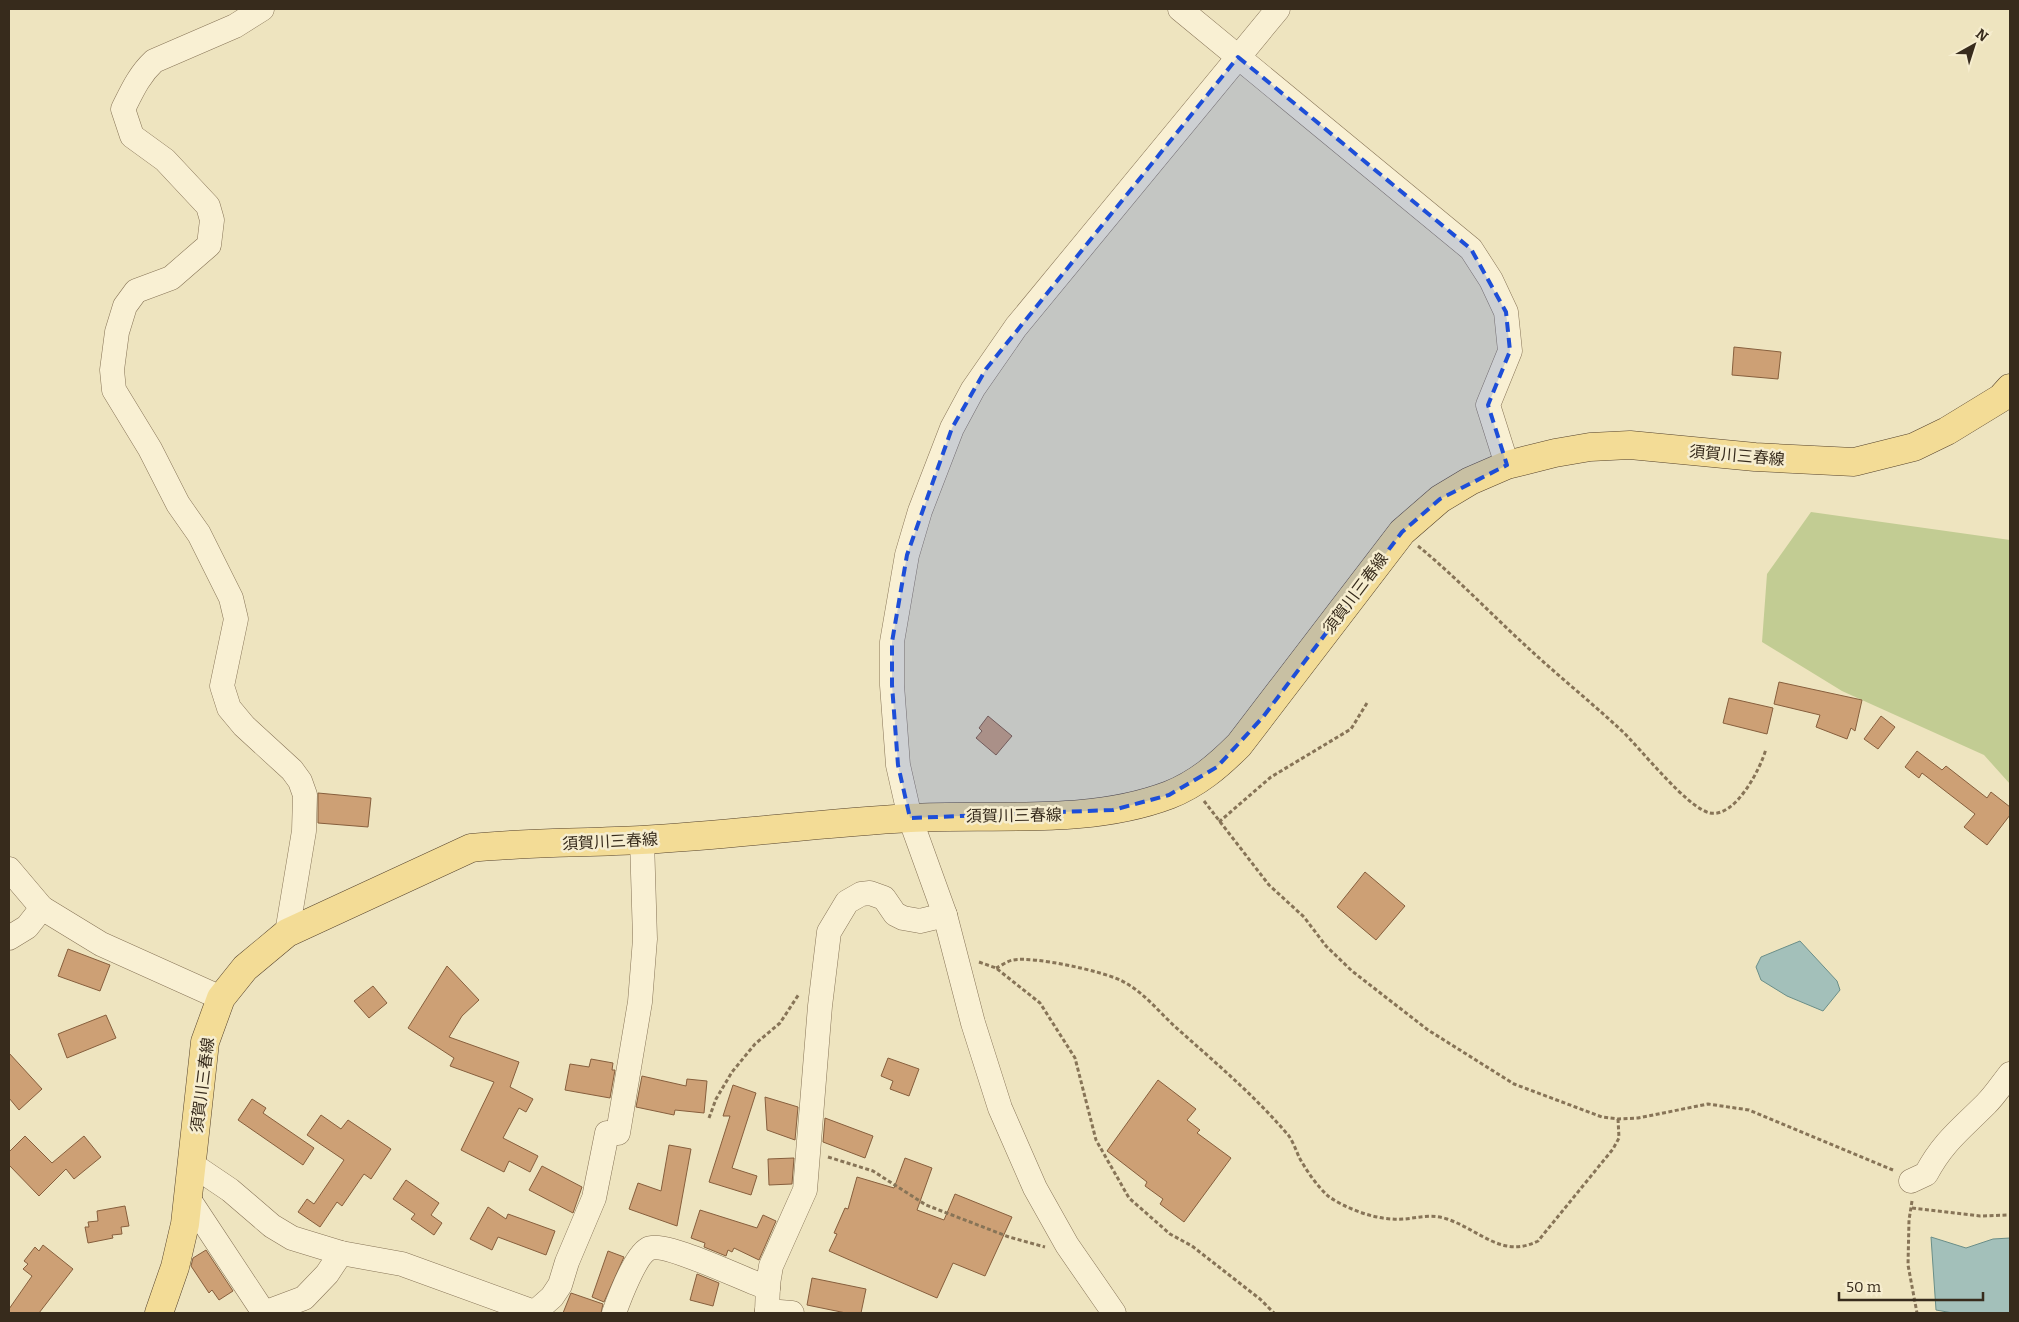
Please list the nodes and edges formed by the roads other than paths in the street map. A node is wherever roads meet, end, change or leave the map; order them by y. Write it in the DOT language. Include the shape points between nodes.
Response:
graph roads {
  1 [pos="262,9"];
  2 [pos="1180,9"];
  3 [pos="1278,9"];
  4 [pos="1238,57"];
  5 [pos="2010,388"];
  6 [pos="1507,465"];
  7 [pos="910,818"];
  8 [pos="642,840"];
  9 [pos="9,869"];
  10 [pos="42,908"];
  11 [pos="944,916"];
  12 [pos="287,933"];
  13 [pos="9,938"];
  14 [pos="220,998"];
  15 [pos="2010,1074"];
  16 [pos="193,1165"];
  17 [pos="1911,1180"];
  18 [pos="188,1198"];
  19 [pos="341,1252"];
  20 [pos="768,1288"];
  21 [pos="767,1312"];
  22 [pos="159,1313"];
  23 [pos="264,1313"];
  24 [pos="536,1313"];
  25 [pos="614,1313"];
  26 [pos="792,1313"];
  27 [pos="1114,1313"];
  1 -- 12 [label="street" via="235,26 154,61 144,70 123,109 132,136 165,160 208,206 212,220 208,245 171,278 136,291 125,306 112,370 114,390 150,449 178,504 199,534 231,598 236,619 222,686 229,708 292,770 305,795 304,831"];
  2 -- 4 [label="street"];
  3 -- 4 [label="street"];
  4 -- 6 [label="street" via="1471,249 1506,312 1510,351 1488,405"];
  4 -- 7 [label="street" via="1016,327 973,389 952,428 907,555 892,642 898,765"];
  5 -- 6 [label="main road, 須賀川三春線" via="2001,398 1914,447 1854,462 1755,458 1630,445 1590,447"];
  6 -- 7 [label="main road, 須賀川三春線" via="1440,499 1402,532 1239,745 1217,767 1192,784 1169,795 1113,810 1078,814"];
  7 -- 8 [label="main road, 須賀川三春線"];
  7 -- 11 [label="street"];
  8 -- 12 [label="main road, 須賀川三春線" via="503,844 471,848"];
  8 -- 24 [label="street" via="645,938 640,993 613,1133 594,1198 560,1285"];
  9 -- 10 [label="street"];
  10 -- 13 [label="street" via="27,927"];
  10 -- 14 [label="street" via="101,944"];
  11 -- 20 [label="street" via="911,920 895,914 884,898 870,893 847,902 828,932 805,1190 771,1266"];
  11 -- 27 [label="street" via="1000,1108 1036,1188 1067,1245"];
  12 -- 14 [label="main road, 須賀川三春線" via="245,968"];
  14 -- 16 [label="main road, 須賀川三春線" via="205,1042"];
  15 -- 17 [label="street" via="1986,1103 1954,1133 1926,1174"];
  16 -- 18 [label="main road, 須賀川三春線"];
  16 -- 19 [label="street" via="286,1234"];
  18 -- 22 [label="main road, 須賀川三春線" via="175,1267"];
  18 -- 23 [label="street"];
  19 -- 23 [label="street" via="304,1298"];
  19 -- 24 [label="street" via="402,1264"];
  20 -- 21 [label="street"];
  20 -- 25 [label="street" via="685,1254 662,1247 648,1248 640,1257"];
  21 -- 26 [label="street"];
}
